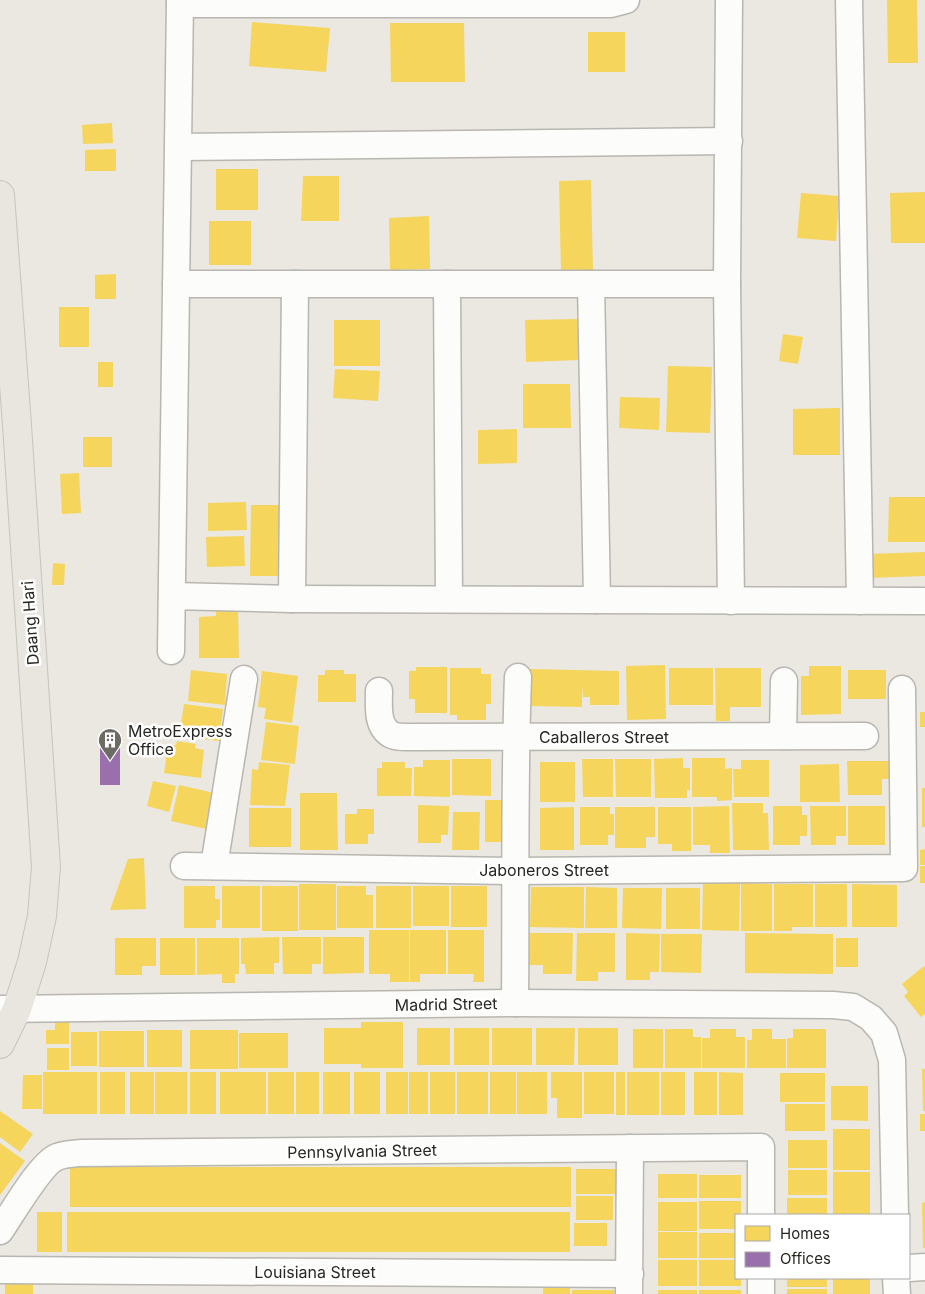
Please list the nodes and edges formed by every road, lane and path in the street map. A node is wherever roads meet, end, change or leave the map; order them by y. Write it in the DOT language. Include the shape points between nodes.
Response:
graph roads {
  1 [pos="626,0"];
  2 [pos="729,0"];
  3 [pos="849,0"];
  4 [pos="180,2"];
  5 [pos="729,141"];
  6 [pos="178,147"];
  7 [pos="0,195"];
  8 [pos="176,284"];
  9 [pos="295,284"];
  10 [pos="447,284"];
  11 [pos="590,284"];
  12 [pos="727,284"];
  13 [pos="9,426"];
  14 [pos="172,596"];
  15 [pos="292,599"];
  16 [pos="449,599"];
  17 [pos="597,600"];
  18 [pos="731,601"];
  19 [pos="860,601"];
  20 [pos="925,601"];
  21 [pos="171,651"];
  22 [pos="518,677"];
  23 [pos="244,679"];
  24 [pos="784,681"];
  25 [pos="902,689"];
  26 [pos="379,691"];
  27 [pos="783,736"];
  28 [pos="865,736"];
  29 [pos="516,738"];
  30 [pos="184,866"];
  31 [pos="214,866"];
  32 [pos="516,871"];
  33 [pos="515,1003"];
  34 [pos="9,1009"];
  35 [pos="0,1044"];
  36 [pos="630,1148"];
  37 [pos="761,1214"];
  38 [pos="895,1214"];
  39 [pos="0,1232"];
  40 [pos="925,1267"];
  41 [pos="910,1268"];
  42 [pos="0,1270"];
  43 [pos="761,1279"];
  44 [pos="896,1279"];
  45 [pos="630,1284"];
  46 [pos="761,1294"];
  47 [pos="897,1294"];
  1 -- 4 [label="street" via="611,4"];
  2 -- 5 [label="street"];
  3 -- 19 [label="street"];
  4 -- 6 [label="street"];
  5 -- 6 [label="street"];
  5 -- 12 [label="street"];
  6 -- 8 [label="street"];
  7 -- 13 [label="main road, Daang Hari"];
  8 -- 9 [label="street"];
  8 -- 14 [label="street"];
  9 -- 10 [label="street"];
  9 -- 15 [label="street"];
  10 -- 11 [label="street"];
  10 -- 16 [label="street"];
  11 -- 12 [label="street"];
  11 -- 17 [label="street"];
  12 -- 18 [label="street"];
  13 -- 34 [label="main road, Daang Hari" via="46,866 42,916 32,962"];
  14 -- 15 [label="street"];
  14 -- 21 [label="street"];
  15 -- 16 [label="street"];
  16 -- 17 [label="street"];
  17 -- 18 [label="street"];
  18 -- 19 [label="street"];
  19 -- 20 [label="street"];
  22 -- 29 [label="street"];
  23 -- 31 [label="street"];
  24 -- 27 [label="street"];
  25 -- 32 [label="street, Jaboneros Street" via="904,868"];
  26 -- 29 [label="street, Caballeros Street" via="382,725 392,735"];
  27 -- 28 [label="street, Caballeros Street"];
  27 -- 29 [label="street, Caballeros Street"];
  29 -- 32 [label="street"];
  30 -- 31 [label="street, Jaboneros Street"];
  31 -- 32 [label="street, Jaboneros Street"];
  32 -- 33 [label="street"];
  33 -- 34 [label="street, Madrid Street"];
  33 -- 38 [label="street, Madrid Street" via="833,1004 853,1007 871,1018 884,1033 892,1060"];
  34 -- 35 [label="main road, Daang Hari"];
  36 -- 37 [label="street, Pennsylvania Street" via="761,1147"];
  36 -- 39 [label="street, Pennsylvania Street" via="68,1154 48,1162"];
  36 -- 45 [label="street"];
  40 -- 41 [label="street"];
  42 -- 45 [label="street, Louisiana Street"];
  43 -- 46 [label="street"];
  44 -- 47 [label="street"];
}
